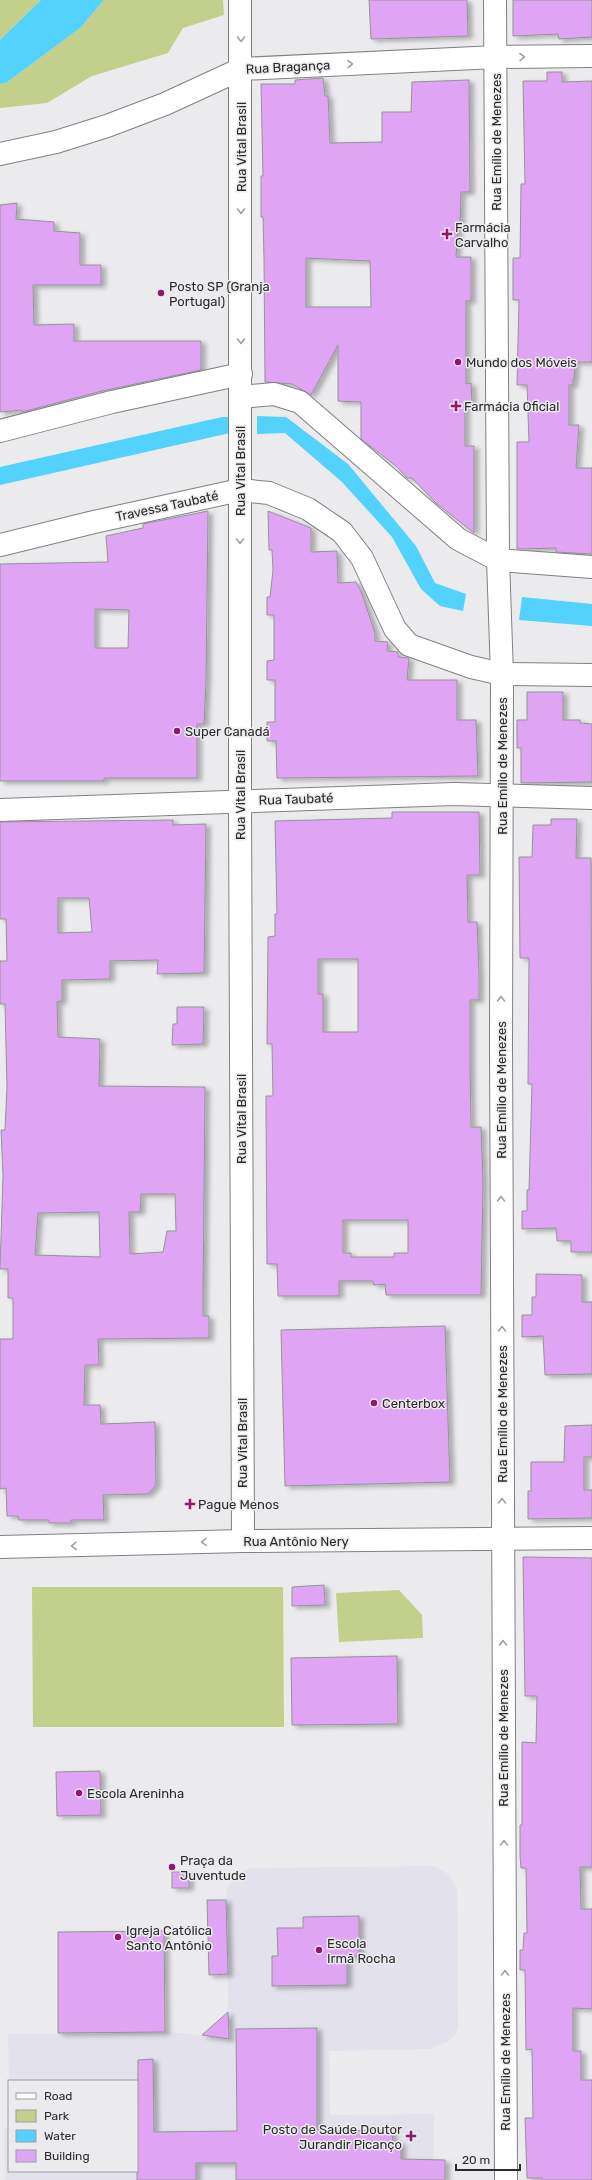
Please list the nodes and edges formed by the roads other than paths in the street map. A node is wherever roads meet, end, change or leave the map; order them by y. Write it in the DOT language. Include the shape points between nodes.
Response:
graph roads {
  1 [pos="240,0"];
  2 [pos="495,0"];
  3 [pos="592,56"];
  4 [pos="496,58"];
  5 [pos="241,69"];
  6 [pos="0,154"];
  7 [pos="241,374"];
  8 [pos="240,397"];
  9 [pos="0,431"];
  10 [pos="240,490"];
  11 [pos="0,545"];
  12 [pos="498,560"];
  13 [pos="592,567"];
  14 [pos="502,674"];
  15 [pos="592,675"];
  16 [pos="502,796"];
  17 [pos="592,798"];
  18 [pos="240,800"];
  19 [pos="0,810"];
  20 [pos="592,1538"];
  21 [pos="502,1540"];
  22 [pos="243,1541"];
  23 [pos="0,1548"];
  24 [pos="506,2180"];
  1 -- 5 [label="street, Rua Vital Brasil, one-way"];
  2 -- 4 [label="street, Rua Emílio de Menezes"];
  4 -- 3 [label="street, Rua Bragança, one-way"];
  5 -- 4 [label="street, Rua Bragança, one-way"];
  4 -- 12 [label="street, Rua Emílio de Menezes"];
  5 -- 6 [label="street, Rua Bragança" via="165,104 107,126 56,142"];
  5 -- 7 [label="street, Rua Vital Brasil, one-way"];
  7 -- 8 [label="street, Rua Vital Brasil"];
  7 -- 9 [label="street" via="112,402"];
  8 -- 10 [label="street, Rua Vital Brasil"];
  8 -- 12 [label="street" via="274,394 300,402 458,539"];
  10 -- 11 [label="street, Travessa Taubaté"];
  10 -- 14 [label="street, Travessa Taubaté" via="269,493 308,509 342,532 362,558 395,629 409,645 471,667"];
  10 -- 18 [label="street, Rua Vital Brasil, one-way"];
  12 -- 13 [label="street"];
  12 -- 14 [label="street, Rua Emílio de Menezes"];
  14 -- 15 [label="street, Travessa Taubaté"];
  14 -- 16 [label="street, Rua Emílio de Menezes"];
  16 -- 17 [label="street, Rua Taubaté"];
  16 -- 18 [label="street, Rua Taubaté" via="454,794"];
  21 -- 16 [label="street, Rua Emílio de Menezes, one-way"];
  18 -- 19 [label="street, Rua Taubaté"];
  18 -- 22 [label="street, Rua Vital Brasil"];
  20 -- 21 [label="street, Rua Antônio Nery"];
  21 -- 22 [label="street, Rua Antônio Nery"];
  24 -- 21 [label="street, Rua Emílio de Menezes, one-way"];
  22 -- 23 [label="street, Rua Antônio Nery, one-way"];
}
